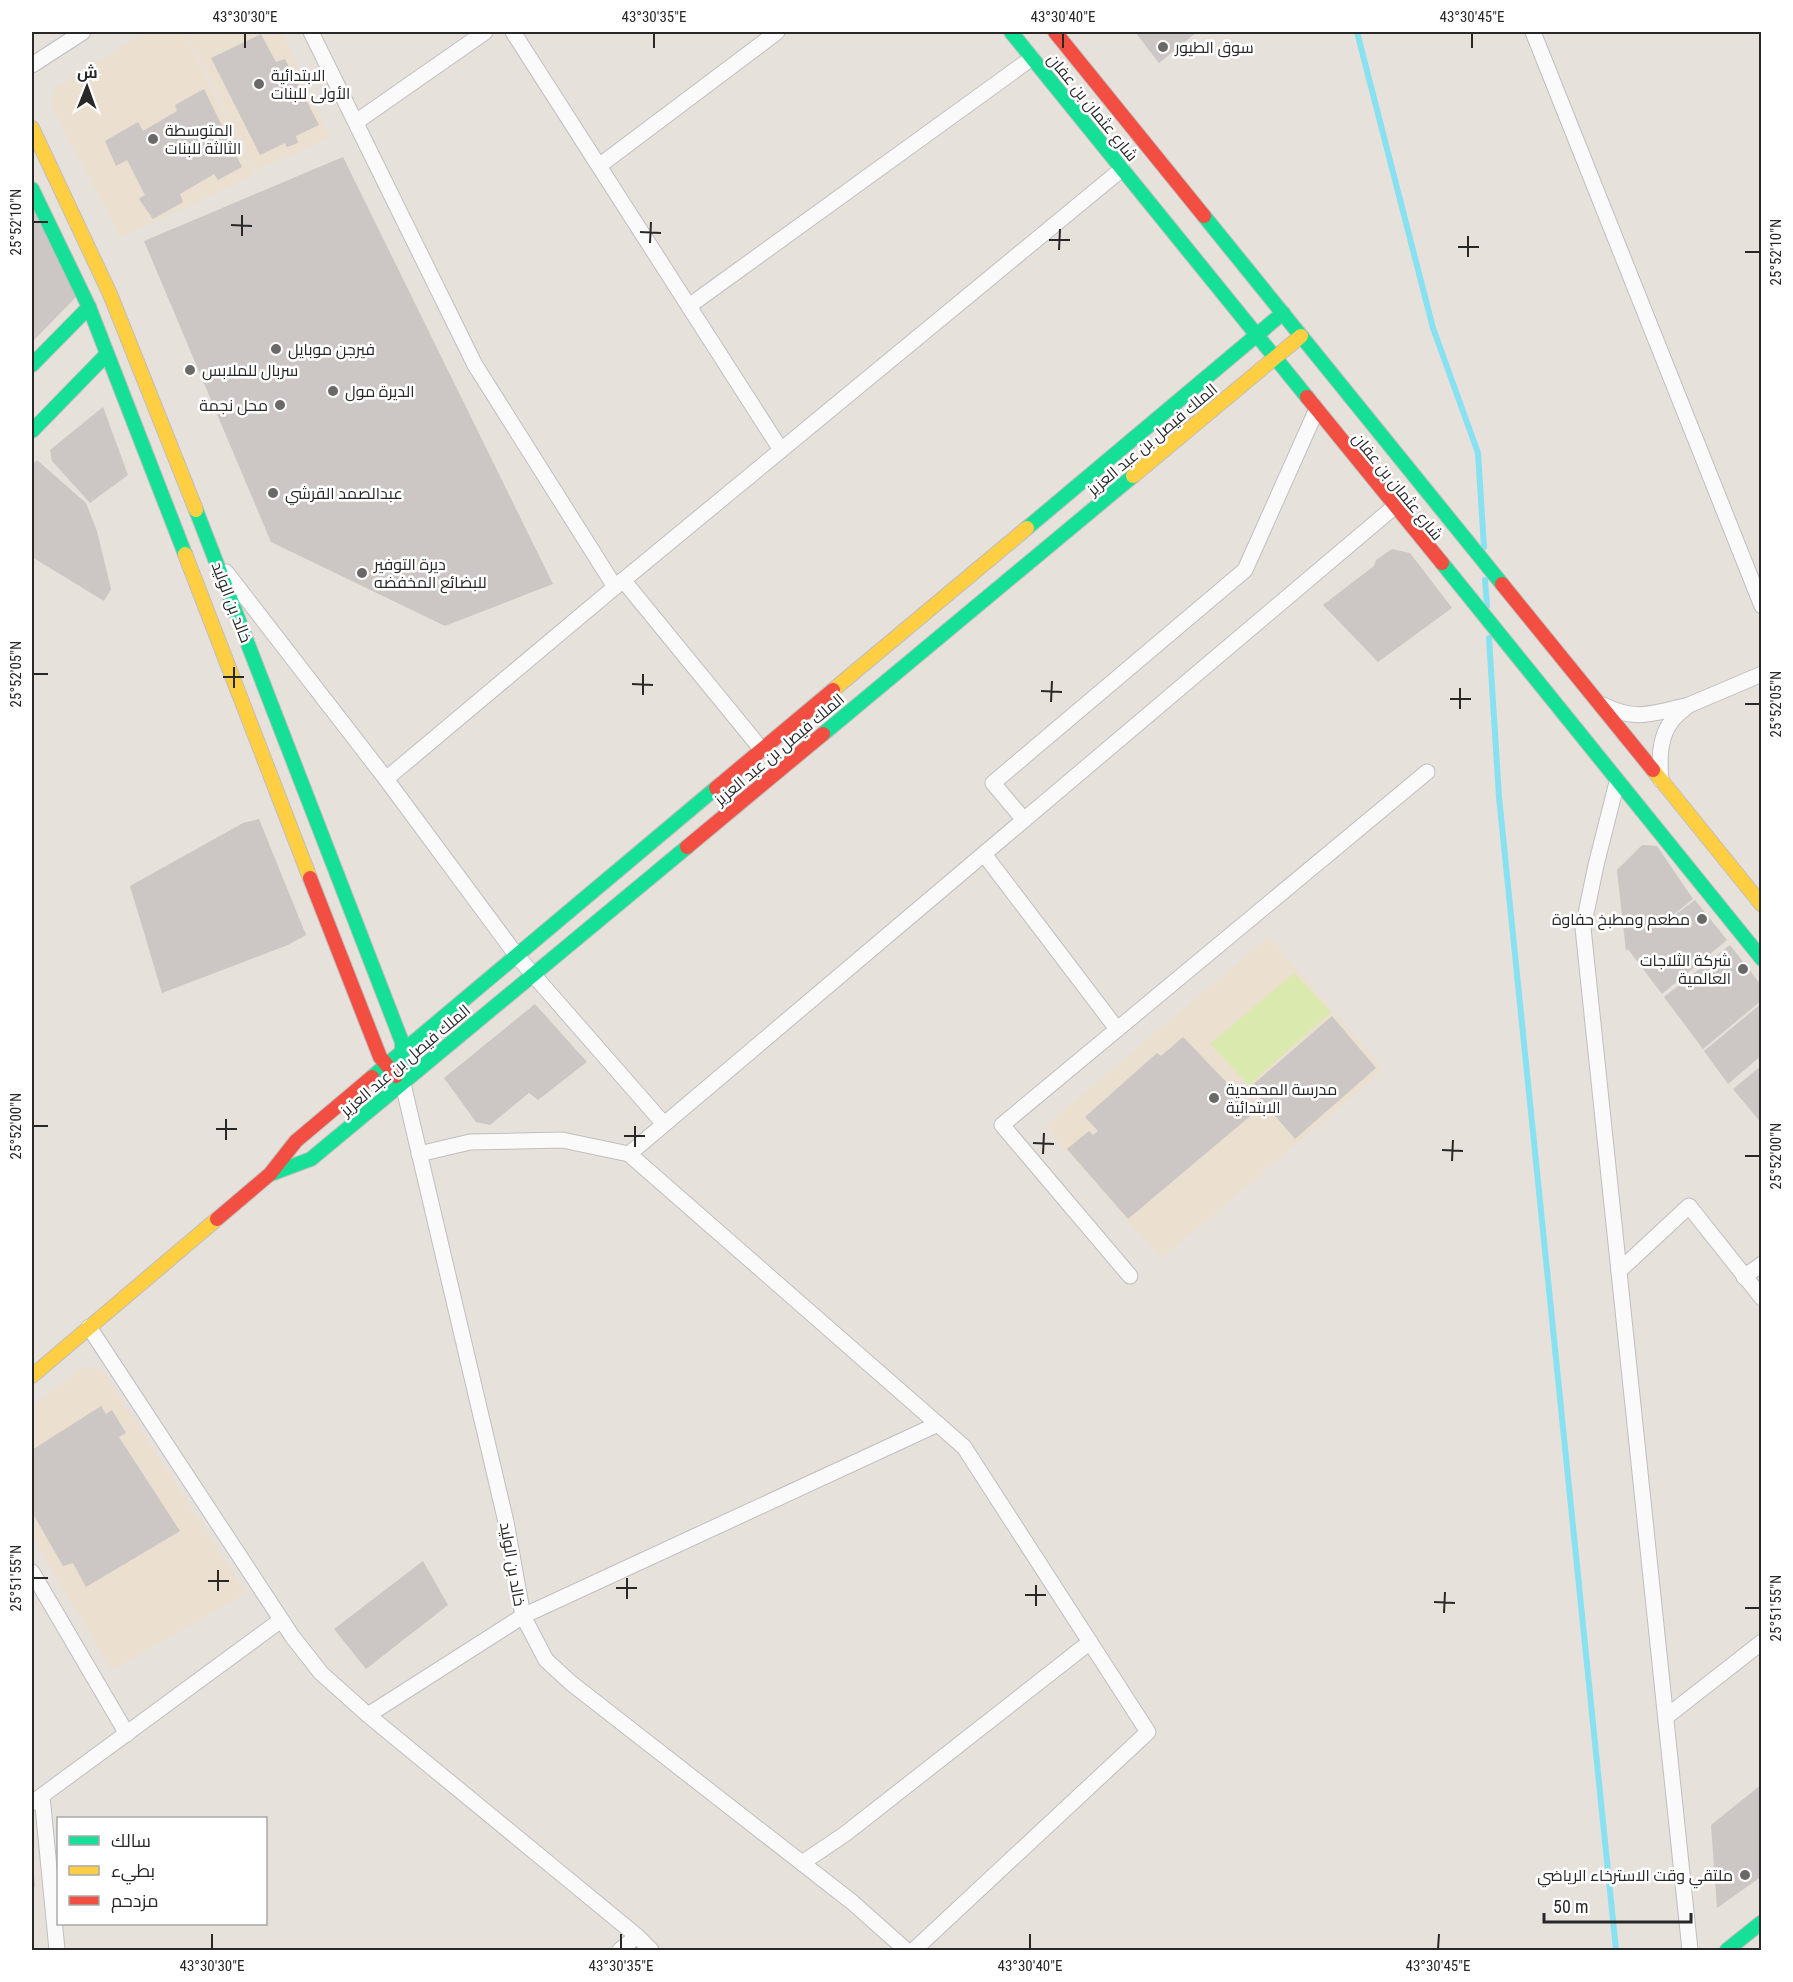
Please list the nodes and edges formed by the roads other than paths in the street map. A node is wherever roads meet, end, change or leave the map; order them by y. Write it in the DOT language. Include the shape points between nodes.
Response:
graph roads {
  1 [pos="82,32"];
  2 [pos="311,32"];
  3 [pos="484,32"];
  4 [pos="513,32"];
  5 [pos="777,32"];
  6 [pos="1011,32"];
  7 [pos="1055,32"];
  8 [pos="1533,32"];
  9 [pos="1032,58"];
  10 [pos="32,65"];
  11 [pos="356,122"];
  12 [pos="32,129"];
  13 [pos="599,166"];
  14 [pos="1122,169"];
  15 [pos="32,189"];
  16 [pos="689,306"];
  17 [pos="89,307"];
  18 [pos="1283,313"];
  19 [pos="1256,336"];
  20 [pos="1301,336"];
  21 [pos="107,354"];
  22 [pos="1274,359"];
  23 [pos="32,365"];
  24 [pos="1316,411"];
  25 [pos="32,431"];
  26 [pos="781,450"];
  27 [pos="1394,507"];
  28 [pos="214,555"];
  29 [pos="619,584"];
  30 [pos="1761,606"];
  31 [pos="1761,674"];
  32 [pos="1596,701"];
  33 [pos="1689,705"];
  34 [pos="762,750"];
  35 [pos="1427,772"];
  36 [pos="386,779"];
  37 [pos="1617,782"];
  38 [pos="1662,783"];
  39 [pos="1024,820"];
  40 [pos="984,854"];
  41 [pos="1761,905"];
  42 [pos="517,956"];
  43 [pos="1761,959"];
  44 [pos="534,975"];
  45 [pos="1117,1029"];
  46 [pos="402,1052"];
  47 [pos="387,1065"];
  48 [pos="402,1084"];
  49 [pos="664,1124"];
  50 [pos="419,1154"];
  51 [pos="629,1154"];
  52 [pos="270,1174"];
  53 [pos="1761,1264"];
  54 [pos="1619,1271"];
  55 [pos="1130,1276"];
  56 [pos="1744,1277"];
  57 [pos="1761,1298"];
  58 [pos="89,1327"];
  59 [pos="32,1376"];
  60 [pos="938,1424"];
  61 [pos="32,1572"];
  62 [pos="523,1616"];
  63 [pos="281,1620"];
  64 [pos="1090,1642"];
  65 [pos="1761,1642"];
  66 [pos="368,1715"];
  67 [pos="1666,1717"];
  68 [pos="126,1734"];
  69 [pos="37,1800"];
  70 [pos="802,1863"];
  71 [pos="1761,1922"];
  72 [pos="637,1936"];
  73 [pos="57,1950"];
  74 [pos="620,1950"];
  75 [pos="651,1950"];
  76 [pos="906,1950"];
  77 [pos="914,1950"];
  78 [pos="1690,1950"];
  79 [pos="1726,1950"];
  1 -- 10 [label="street"];
  2 -- 11 [label="street"];
  3 -- 11 [label="street"];
  4 -- 13 [label="street"];
  5 -- 13 [label="street"];
  6 -- 9 [label="street, شارع عثمان بن عفان"];
  7 -- 18 [label="street, شارع عثمان بن عفان"];
  8 -- 30 [label="street"];
  9 -- 14 [label="street, شارع عثمان بن عفان"];
  9 -- 16 [label="street"];
  11 -- 29 [label="street" via="475,365"];
  12 -- 28 [label="street, خالد بن الوليد" via="110,294"];
  13 -- 16 [label="street"];
  14 -- 19 [label="street, شارع عثمان بن عفان"];
  14 -- 26 [label="street"];
  15 -- 17 [label="street, خالد بن الوليد"];
  16 -- 26 [label="street"];
  17 -- 21 [label="street, خالد بن الوليد"];
  17 -- 23 [label="street"];
  18 -- 19 [label="street, الملك فيصل بن عبد العزيز"];
  18 -- 20 [label="street, شارع عثمان بن عفان"];
  19 -- 22 [label="street, شارع عثمان بن عفان"];
  19 -- 34 [label="street, الملك فيصل بن عبد العزيز"];
  20 -- 22 [label="street, الملك فيصل بن عبد العزيز"];
  20 -- 32 [label="street, شارع عثمان بن عفان"];
  21 -- 25 [label="street"];
  21 -- 47 [label="street, خالد بن الوليد" via="380,1057"];
  22 -- 24 [label="street, شارع عثمان بن عفان"];
  22 -- 44 [label="street, الملك فيصل بن عبد العزيز"];
  24 -- 27 [label="street, شارع عثمان بن عفان"];
  24 -- 39 [label="street" via="1245,570 993,783"];
  26 -- 29 [label="street"];
  27 -- 37 [label="street, شارع عثمان بن عفان"];
  27 -- 39 [label="street"];
  28 -- 36 [label="street"];
  28 -- 46 [label="street, خالد بن الوليد" via="402,1042"];
  29 -- 34 [label="street"];
  29 -- 36 [label="street"];
  31 -- 33 [label="street"];
  32 -- 33 [label="street" via="1617,712 1637,716"];
  32 -- 38 [label="street, شارع عثمان بن عفان"];
  33 -- 38 [label="street" via="1670,723 1664,739 1659,761"];
  34 -- 42 [label="street, الملك فيصل بن عبد العزيز"];
  35 -- 45 [label="street"];
  36 -- 42 [label="street"];
  37 -- 43 [label="street, شارع عثمان بن عفان"];
  37 -- 54 [label="street" via="1583,928"];
  38 -- 41 [label="street, شارع عثمان بن عفان"];
  39 -- 40 [label="street"];
  40 -- 45 [label="street"];
  40 -- 49 [label="street"];
  42 -- 44 [label="street"];
  42 -- 46 [label="street, الملك فيصل بن عبد العزيز"];
  44 -- 48 [label="street, الملك فيصل بن عبد العزيز"];
  44 -- 49 [label="street"];
  45 -- 55 [label="street" via="1002,1125"];
  46 -- 47 [label="street, الملك فيصل بن عبد العزيز"];
  46 -- 48 [label="street, خالد بن الوليد"];
  47 -- 48 [label="street, خالد بن الوليد"];
  47 -- 52 [label="street, الملك فيصل بن عبد العزيز" via="296,1141"];
  48 -- 50 [label="street, خالد بن الوليد"];
  48 -- 52 [label="street, الملك فيصل بن عبد العزيز" via="311,1159"];
  49 -- 51 [label="street"];
  50 -- 51 [label="street" via="470,1142 562,1140"];
  50 -- 62 [label="street, خالد بن الوليد" via="506,1522"];
  51 -- 60 [label="street"];
  52 -- 58 [label="street, الملك فيصل بن عبد العزيز"];
  53 -- 56 [label="street"];
  54 -- 56 [label="street" via="1689,1206"];
  54 -- 67 [label="street"];
  56 -- 57 [label="street"];
  58 -- 59 [label="street, الملك فيصل بن عبد العزيز"];
  58 -- 63 [label="street"];
  60 -- 62 [label="street"];
  60 -- 64 [label="street" via="964,1447"];
  61 -- 68 [label="street"];
  62 -- 66 [label="street"];
  62 -- 70 [label="street, خالد بن الوليد" via="546,1660 571,1683"];
  63 -- 66 [label="street" via="321,1673"];
  63 -- 68 [label="street"];
  64 -- 70 [label="street" via="845,1834"];
  64 -- 77 [label="street" via="1148,1732"];
  65 -- 67 [label="street"];
  66 -- 72 [label="street"];
  67 -- 78 [label="street"];
  68 -- 69 [label="street"];
  69 -- 73 [label="street"];
  70 -- 76 [label="street, خالد بن الوليد"];
  71 -- 79 [label="street"];
  72 -- 74 [label="street"];
  72 -- 75 [label="street"];
}
